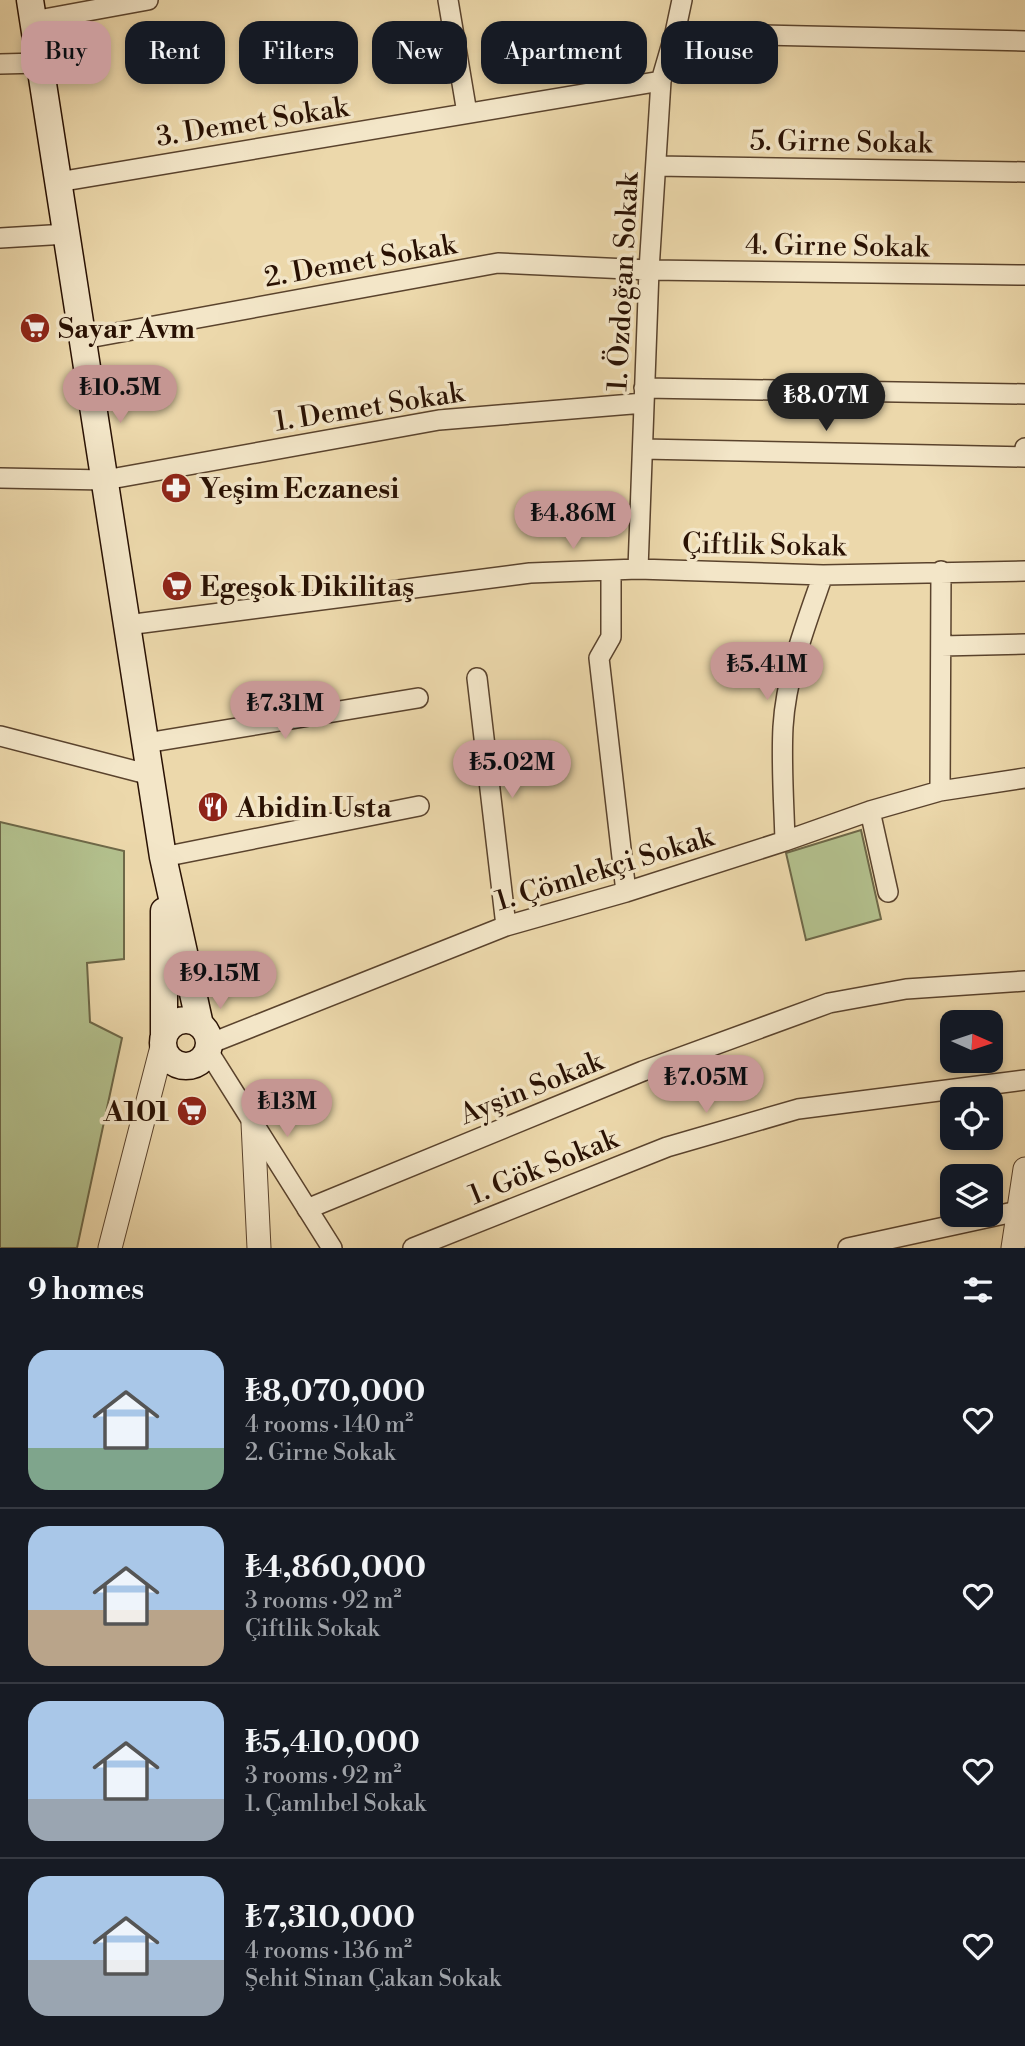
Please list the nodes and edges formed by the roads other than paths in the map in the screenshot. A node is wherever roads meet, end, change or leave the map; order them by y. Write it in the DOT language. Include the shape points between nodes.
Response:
graph roads {
  1 [pos="148,0"];
  2 [pos="448,0"];
  3 [pos="682,0"];
  4 [pos="32,10"];
  5 [pos="678,21"];
  6 [pos="778,35"];
  7 [pos="1025,41"];
  8 [pos="21,63"];
  9 [pos="0,64"];
  10 [pos="661,81"];
  11 [pos="43,84"];
  12 [pos="467,113"];
  13 [pos="656,166"];
  14 [pos="1025,172"];
  15 [pos="58,182"];
  16 [pos="67,234"];
  17 [pos="0,238"];
  18 [pos="649,270"];
  19 [pos="1025,275"];
  20 [pos="83,340"];
  21 [pos="1025,394"];
  22 [pos="644,396"];
  23 [pos="1025,448"];
  24 [pos="643,449"];
  25 [pos="0,478"];
  26 [pos="105,480"];
  27 [pos="638,569"];
  28 [pos="611,570"];
  29 [pos="941,571"];
  30 [pos="1025,571"];
  31 [pos="823,575"];
  32 [pos="127,625"];
  33 [pos="1025,644"];
  34 [pos="941,646"];
  35 [pos="477,678"];
  36 [pos="418,698"];
  37 [pos="0,736"];
  38 [pos="146,743"];
  39 [pos="151,775"];
  40 [pos="1025,778"];
  41 [pos="940,791"];
  42 [pos="419,806"];
  43 [pos="870,811"];
  44 [pos="785,841"];
  45 [pos="163,857"];
  46 [pos="626,892"];
  47 [pos="888,892"];
  48 [pos="506,926"];
  49 [pos="1025,981"];
  50 [pos="164,1039"];
  51 [pos="206,1040"];
  52 [pos="1025,1080"];
  53 [pos="253,1122"];
  54 [pos="1025,1169"];
  55 [pos="307,1209"];
  56 [pos="1018,1211"];
  57 [pos="110,1248"];
  58 [pos="260,1248"];
  59 [pos="332,1248"];
  60 [pos="413,1248"];
  61 [pos="848,1248"];
  62 [pos="1013,1248"];
  1 -- 4 [label="street"];
  2 -- 12 [label="street"];
  3 -- 5 [label="street, 1. Özdoğan Sokak"];
  6 -- 7 [label="street"];
  8 -- 9 [label="street"];
  10 -- 12 [label="street, 3. Demet Sokak"];
  10 -- 13 [label="street, 1. Özdoğan Sokak"];
  11 -- 15 [label="main road"];
  12 -- 15 [label="street, 3. Demet Sokak"];
  13 -- 14 [label="street, 5. Girne Sokak"];
  13 -- 18 [label="street, 1. Özdoğan Sokak"];
  15 -- 16 [label="main road"];
  16 -- 17 [label="street"];
  16 -- 20 [label="main road"];
  18 -- 19 [label="street, 4. Girne Sokak"];
  18 -- 20 [label="street, 2. Demet Sokak" via="498,263"];
  18 -- 22 [label="street, 1. Özdoğan Sokak"];
  20 -- 26 [label="main road"];
  21 -- 22 [label="street, 1. Demet Sokak"];
  22 -- 24 [label="street, 1. Özdoğan Sokak"];
  22 -- 26 [label="street, 1. Demet Sokak" via="439,420"];
  23 -- 24 [label="street" via="1024,457"];
  24 -- 27 [label="street, 1. Özdoğan Sokak"];
  25 -- 26 [label="street, 1. Demet Sokak"];
  26 -- 32 [label="main road"];
  27 -- 28 [label="street, Çiftlik Sokak"];
  27 -- 31 [label="street, Çiftlik Sokak"];
  28 -- 32 [label="street, Çiftlik Sokak" via="530,573"];
  28 -- 46 [label="street" via="611,637 599,658"];
  29 -- 30 [label="street, Çiftlik Sokak"];
  29 -- 31 [label="street, Çiftlik Sokak"];
  29 -- 34 [label="street"];
  31 -- 44 [label="street" via="790,682 783,726"];
  32 -- 38 [label="main road"];
  33 -- 34 [label="street"];
  34 -- 41 [label="street"];
  35 -- 48 [label="street"];
  36 -- 38 [label="street"];
  37 -- 39 [label="street"];
  38 -- 39 [label="main road"];
  39 -- 45 [label="main road"];
  40 -- 41 [label="street, 1. Çömlekçi Sokak"];
  41 -- 43 [label="street, 1. Çömlekçi Sokak"];
  42 -- 45 [label="street"];
  43 -- 44 [label="street, 1. Çömlekçi Sokak"];
  43 -- 47 [label="street"];
  44 -- 46 [label="street, 1. Çömlekçi Sokak"];
  45 -- 50 [label="main road"];
  45 -- 51 [label="main road"];
  46 -- 48 [label="street, 1. Çömlekçi Sokak"];
  48 -- 51 [label="street, 1. Çömlekçi Sokak"];
  49 -- 55 [label="street, Ayşin Sokak" via="906,989 829,1003 643,1071"];
  50 -- 51 [label="main road" via="168,1029 187,1020"];
  50 -- 51 [label="main road" via="169,1059 186,1067 203,1059"];
  50 -- 57 [label="street"];
  51 -- 53 [label="street"];
  52 -- 60 [label="street, 1. Gök Sokak" via="798,1109 667,1147"];
  53 -- 55 [label="street"];
  53 -- 58 [label="street"];
  54 -- 56 [label="street"];
  55 -- 59 [label="street"];
  56 -- 61 [label="street"];
  56 -- 62 [label="street"];
}
